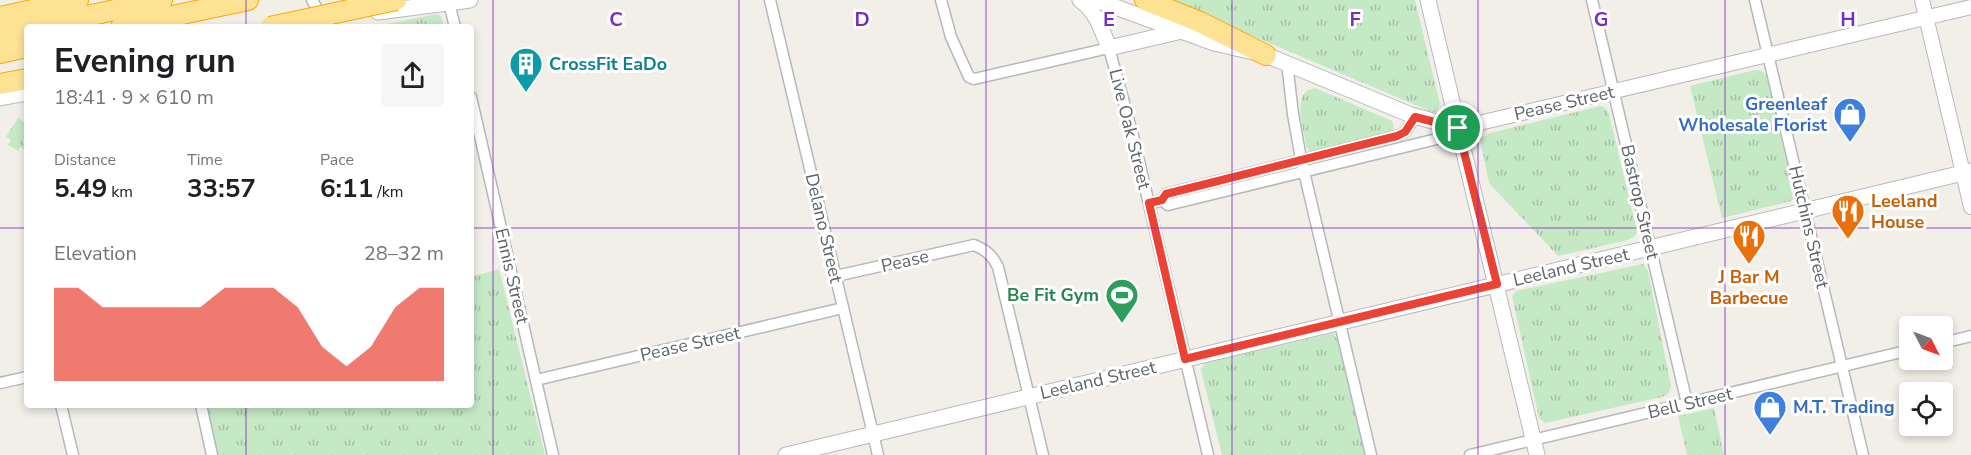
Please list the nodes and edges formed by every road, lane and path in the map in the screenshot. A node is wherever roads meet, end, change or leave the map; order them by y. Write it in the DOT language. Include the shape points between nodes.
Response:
graph roads {
  1 [pos="78,0"];
  2 [pos="162,0"];
  3 [pos="248,0"];
  4 [pos="312,0"];
  5 [pos="396,0"];
  6 [pos="470,0"];
  7 [pos="770,0"];
  8 [pos="941,0"];
  9 [pos="1080,0"];
  10 [pos="1096,0"];
  11 [pos="1145,0"];
  12 [pos="1428,0"];
  13 [pos="1592,0"];
  14 [pos="1755,0"];
  15 [pos="1922,0"];
  16 [pos="449,3"];
  17 [pos="1971,7"];
  18 [pos="0,17"];
  19 [pos="1926,17"];
  20 [pos="323,19"];
  21 [pos="49,24"];
  22 [pos="136,24"];
  23 [pos="284,24"];
  24 [pos="300,24"];
  25 [pos="454,24"];
  26 [pos="24,30"];
  27 [pos="1182,31"];
  28 [pos="0,34"];
  29 [pos="24,48"];
  30 [pos="1109,48"];
  31 [pos="0,53"];
  32 [pos="1266,55"];
  33 [pos="1768,55"];
  34 [pos="1287,63"];
  35 [pos="24,80"];
  36 [pos="0,84"];
  37 [pos="1615,91"];
  38 [pos="24,94"];
  39 [pos="0,98"];
  40 [pos="474,110"];
  41 [pos="1415,117"];
  42 [pos="1458,128"];
  43 [pos="1301,159"];
  44 [pos="1304,172"];
  45 [pos="1967,172"];
  46 [pos="1162,200"];
  47 [pos="1149,203"];
  48 [pos="1971,207"];
  49 [pos="1805,211"];
  50 [pos="1650,248"];
  51 [pos="836,276"];
  52 [pos="1497,284"];
  53 [pos="843,308"];
  54 [pos="1340,321"];
  55 [pos="1971,336"];
  56 [pos="1953,340"];
  57 [pos="1899,353"];
  58 [pos="1185,359"];
  59 [pos="1842,366"];
  60 [pos="24,378"];
  61 [pos="536,380"];
  62 [pos="0,383"];
  63 [pos="1030,396"];
  64 [pos="1687,403"];
  65 [pos="62,408"];
  66 [pos="202,408"];
  67 [pos="873,433"];
  68 [pos="1535,447"];
  69 [pos="73,455"];
  70 [pos="212,455"];
  71 [pos="553,455"];
  72 [pos="786,455"];
  73 [pos="878,455"];
  74 [pos="1043,455"];
  75 [pos="1208,455"];
  76 [pos="1371,455"];
  77 [pos="1470,455"];
  78 [pos="1863,455"];
  1 -- 18 [label="highway"];
  2 -- 21 [label="highway"];
  3 -- 22 [label="highway"];
  4 -- 20 [label="street"];
  5 -- 23 [label="highway, bridge"];
  6 -- 16 [label="main road"];
  7 -- 51 [label="street, Delano Street"];
  8 -- 30 [label="street" via="951,37 974,80"];
  9 -- 30 [label="main road" via="1096,18"];
  10 -- 27 [label="main road"];
  11 -- 32 [label="highway"];
  12 -- 42 [label="main road"];
  13 -- 37 [label="street, Bastrop Street"];
  14 -- 33 [label="street, Hutchins Street"];
  15 -- 19 [label="street"];
  16 -- 20 [label="main road"];
  16 -- 25 [label="street"];
  17 -- 19 [label="street, Pease Street"];
  19 -- 33 [label="street, Pease Street"];
  19 -- 45 [label="street"];
  20 -- 24 [label="main road"];
  26 -- 28 [label="highway"];
  27 -- 30 [label="main road"];
  27 -- 32 [label="main road"];
  29 -- 31 [label="highway"];
  30 -- 47 [label="street, Live Oak Street"];
  32 -- 34 [label="main road"];
  33 -- 37 [label="street, Pease Street"];
  33 -- 49 [label="street, Hutchins Street"];
  34 -- 41 [label="main road"];
  34 -- 43 [label="street"];
  35 -- 36 [label="highway"];
  37 -- 42 [label="street, Pease Street"];
  37 -- 50 [label="street, Bastrop Street"];
  38 -- 39 [label="main road"];
  40 -- 61 [label="street, Ennis Street"];
  41 -- 42 [label="main road"];
  41 -- 43 [label="street, Pease Street" via="1405,132 1397,136"];
  42 -- 44 [label="street, Pease Street" via="1445,137"];
  42 -- 52 [label="main road"];
  43 -- 44 [label="street"];
  43 -- 46 [label="street, Pease Street" via="1166,194"];
  44 -- 46 [label="street, Pease Street" via="1168,205"];
  44 -- 54 [label="street"];
  45 -- 48 [label="street"];
  45 -- 49 [label="main road, Leeland Street"];
  46 -- 47 [label="street, Pease Street"];
  47 -- 58 [label="street, Live Oak Street"];
  49 -- 50 [label="main road, Leeland Street"];
  49 -- 59 [label="street, Hutchins Street"];
  50 -- 52 [label="main road, Leeland Street"];
  50 -- 64 [label="street, Bastrop Street"];
  51 -- 53 [label="street, Delano Street"];
  51 -- 63 [label="street, Pease" via="974,245 986,250 998,267"];
  52 -- 54 [label="main road, Leeland Street"];
  52 -- 68 [label="main road"];
  53 -- 61 [label="street, Pease Street"];
  53 -- 67 [label="street, Delano Street"];
  54 -- 58 [label="main road, Leeland Street"];
  54 -- 76 [label="street"];
  55 -- 56 [label="street"];
  57 -- 59 [label="street, Bell Street"];
  58 -- 63 [label="main road, Leeland Street"];
  58 -- 75 [label="street, Live Oak Street"];
  59 -- 64 [label="street, Bell Street"];
  59 -- 78 [label="street, Hutchins Street"];
  60 -- 62 [label="street"];
  61 -- 71 [label="street, Ennis Street"];
  63 -- 67 [label="main road, Leeland Street"];
  63 -- 74 [label="street"];
  64 -- 68 [label="street, Bell Street"];
  65 -- 69 [label="street"];
  66 -- 70 [label="street"];
  67 -- 72 [label="main road, Leeland Street"];
  67 -- 73 [label="street, Delano Street"];
  68 -- 77 [label="street, Bell Street"];
}
